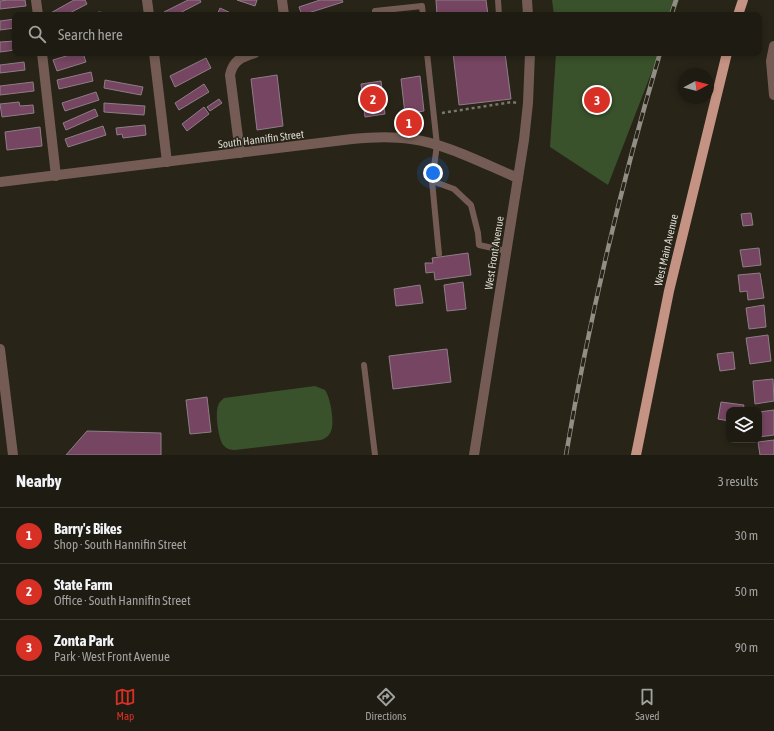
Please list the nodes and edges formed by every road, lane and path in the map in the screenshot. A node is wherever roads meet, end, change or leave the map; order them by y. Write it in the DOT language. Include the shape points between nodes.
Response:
graph roads {
  1 [pos="36,0"];
  2 [pos="147,0"];
  3 [pos="282,0"];
  4 [pos="498,0"];
  5 [pos="527,0"];
  6 [pos="743,0"];
  7 [pos="375,11"];
  8 [pos="38,12"];
  9 [pos="149,12"];
  10 [pos="284,12"];
  11 [pos="423,12"];
  12 [pos="499,12"];
  13 [pos="528,12"];
  14 [pos="739,12"];
  15 [pos="774,46"];
  16 [pos="42,56"];
  17 [pos="154,56"];
  18 [pos="247,56"];
  19 [pos="427,56"];
  20 [pos="530,56"];
  21 [pos="726,56"];
  22 [pos="774,95"];
  23 [pos="528,103"];
  24 [pos="439,114"];
  25 [pos="437,145"];
  26 [pos="240,153"];
  27 [pos="167,162"];
  28 [pos="56,176"];
  29 [pos="518,178"];
  30 [pos="432,181"];
  31 [pos="0,182"];
  32 [pos="506,251"];
  33 [pos="439,254"];
  34 [pos="0,350"];
  35 [pos="364,365"];
  36 [pos="13,455"];
  37 [pos="375,455"];
  38 [pos="474,455"];
  39 [pos="636,455"];
  1 -- 8 [label="street"];
  2 -- 9 [label="street"];
  3 -- 10 [label="street"];
  4 -- 12 [label="lane"];
  5 -- 13 [label="street"];
  6 -- 14 [label="main road"];
  7 -- 11 [label="lane" via="422,6"];
  15 -- 22 [label="street" via="771,61"];
  16 -- 28 [label="street"];
  17 -- 27 [label="street"];
  18 -- 26 [label="street" via="236,61 230,75"];
  19 -- 25 [label="lane"];
  20 -- 23 [label="street, West Front Avenue"];
  21 -- 39 [label="main road, West Main Avenue" via="668,291"];
  23 -- 24 [label="path" via="512,102"];
  23 -- 29 [label="street, West Front Avenue"];
  25 -- 26 [label="street, South Hannifin Street" via="411,139 383,137"];
  25 -- 29 [label="street, South Hannifin Street"];
  25 -- 30 [label="lane"];
  26 -- 27 [label="street, South Hannifin Street"];
  27 -- 28 [label="street, South Hannifin Street"];
  28 -- 31 [label="street, South Hannifin Street"];
  29 -- 32 [label="street, West Front Avenue"];
  30 -- 32 [label="lane" via="454,189 471,205 479,245"];
  30 -- 33 [label="lane"];
  32 -- 38 [label="street, West Front Avenue"];
  34 -- 36 [label="street"];
  35 -- 37 [label="lane"];
}
